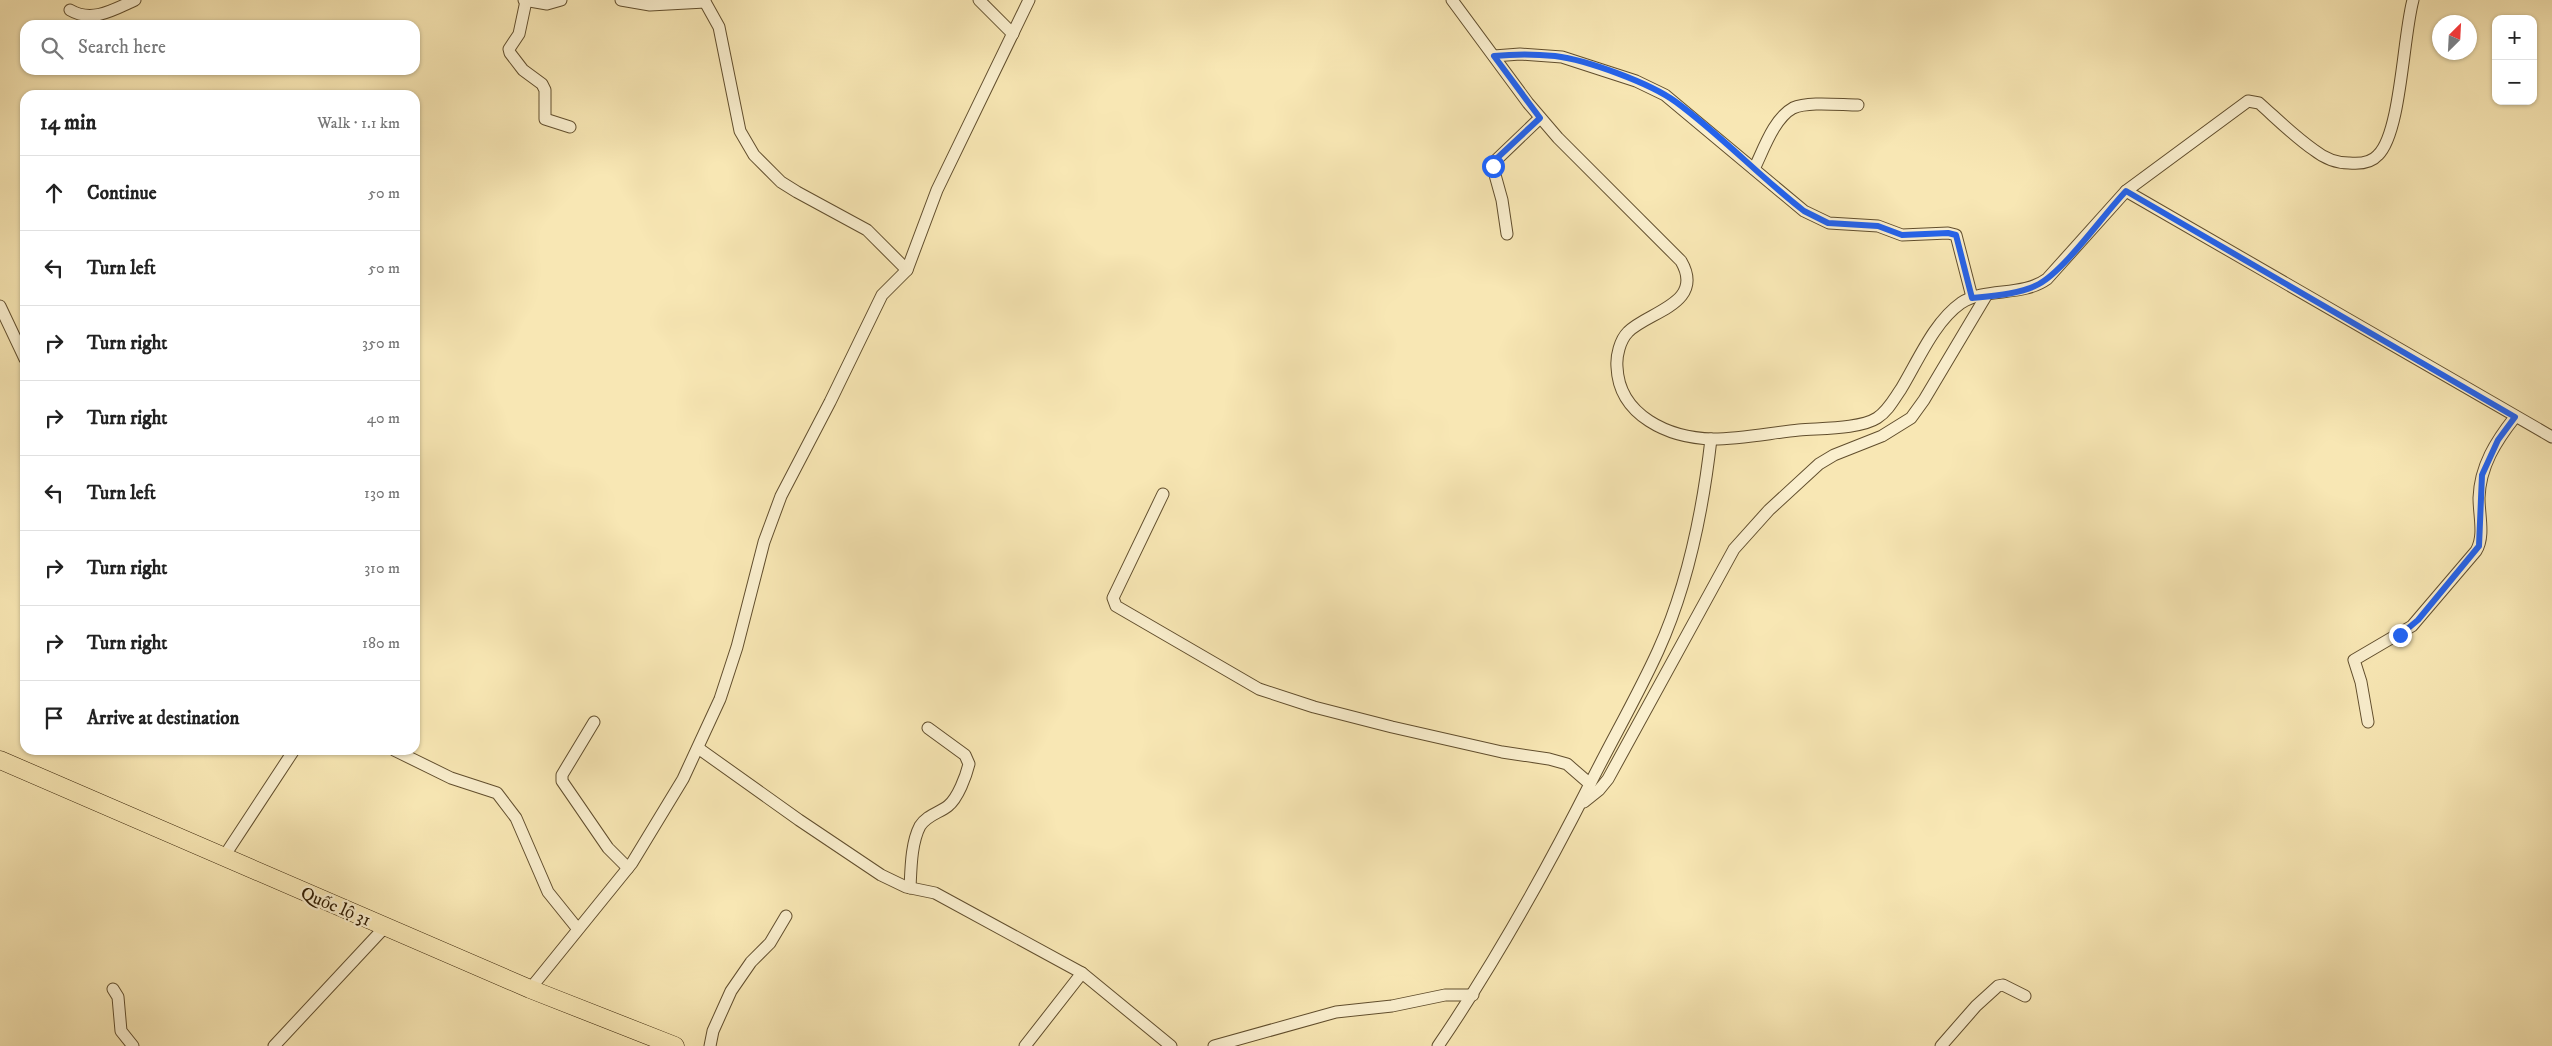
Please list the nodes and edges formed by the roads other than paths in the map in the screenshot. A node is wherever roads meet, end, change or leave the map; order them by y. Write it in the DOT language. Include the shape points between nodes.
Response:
graph roads {
  1 [pos="135,0"];
  2 [pos="525,0"];
  3 [pos="561,0"];
  4 [pos="621,0"];
  5 [pos="979,0"];
  6 [pos="1030,0"];
  7 [pos="1452,0"];
  8 [pos="2413,0"];
  9 [pos="704,1"];
  10 [pos="70,10"];
  11 [pos="1013,34"];
  12 [pos="1494,56"];
  13 [pos="1858,105"];
  14 [pos="1540,118"];
  15 [pos="570,127"];
  16 [pos="1754,169"];
  17 [pos="2126,191"];
  18 [pos="1507,234"];
  19 [pos="907,270"];
  20 [pos="1986,296"];
  21 [pos="1972,298"];
  22 [pos="0,306"];
  23 [pos="20,349"];
  24 [pos="2515,417"];
  25 [pos="2552,437"];
  26 [pos="1711,439"];
  27 [pos="1162,494"];
  28 [pos="594,722"];
  29 [pos="2368,722"];
  30 [pos="928,728"];
  31 [pos="698,748"];
  32 [pos="291,755"];
  33 [pos="404,755"];
  34 [pos="0,760"];
  35 [pos="1590,784"];
  36 [pos="1582,803"];
  37 [pos="224,858"];
  38 [pos="628,868"];
  39 [pos="910,888"];
  40 [pos="786,916"];
  41 [pos="386,927"];
  42 [pos="578,928"];
  43 [pos="1082,973"];
  44 [pos="113,989"];
  45 [pos="530,989"];
  46 [pos="1473,995"];
  47 [pos="2024,996"];
  48 [pos="642,1040"];
  49 [pos="278,1045"];
  50 [pos="133,1046"];
  51 [pos="675,1046"];
  52 [pos="710,1046"];
  53 [pos="1025,1046"];
  54 [pos="1172,1046"];
  55 [pos="1214,1046"];
  56 [pos="1438,1046"];
  57 [pos="1941,1046"];
  1 -- 10 [label="street" via="96,16 80,15"];
  2 -- 3 [label="street" via="546,4"];
  2 -- 15 [label="street" via="519,34 509,49 510,54 523,70 542,84 545,119"];
  4 -- 9 [label="street" via="650,5"];
  5 -- 11 [label="street"];
  6 -- 11 [label="street"];
  7 -- 12 [label="street"];
  8 -- 17 [label="street" via="2406,28 2396,112 2382,150 2373,159 2345,163 2325,157 2257,102 2250,101"];
  9 -- 19 [label="street" via="722,36 740,131 754,155 796,192 867,230"];
  11 -- 19 [label="street" via="937,190"];
  12 -- 14 [label="street"];
  12 -- 16 [label="street" via="1555,56 1636,81 1676,102"];
  13 -- 16 [label="street" via="1810,105 1791,109 1776,126"];
  14 -- 18 [label="street" via="1492,164"];
  14 -- 26 [label="street" via="1684,265 1686,283 1679,297 1666,311 1628,332 1620,346 1617,368 1626,400 1644,419 1669,431"];
  16 -- 21 [label="street" via="1804,211 1828,223 1878,226 1905,236 1956,235"];
  17 -- 20 [label="street" via="2048,279 2033,288"];
  17 -- 24 [label="street"];
  19 -- 31 [label="street" via="882,295 781,496 764,542 720,700"];
  20 -- 21 [label="street"];
  20 -- 36 [label="street" via="1911,418 1882,436 1819,464 1769,510 1734,549 1608,779"];
  21 -- 26 [label="street" via="1946,316 1893,402 1875,419 1850,425"];
  22 -- 23 [label="street"];
  24 -- 25 [label="street"];
  24 -- 29 [label="street" via="2498,440 2482,475 2479,499 2481,542 2476,552 2412,626 2354,660"];
  26 -- 35 [label="street" via="1692,549 1668,627"];
  27 -- 35 [label="street" via="1113,598 1116,606 1268,692 1314,707 1453,741 1567,764"];
  28 -- 38 [label="street" via="562,781 598,834"];
  30 -- 39 [label="street" via="965,756 969,764 949,805 931,815 919,828"];
  31 -- 38 [label="street" via="665,811"];
  31 -- 39 [label="street" via="850,856"];
  32 -- 37 [label="street"];
  33 -- 42 [label="street" via="451,778 497,793 516,818 548,892"];
  34 -- 37 [label="highway, Quốc lộ 31"];
  35 -- 36 [label="street"];
  36 -- 46 [label="street" via="1536,890"];
  37 -- 41 [label="highway, Quốc lộ 31"];
  38 -- 42 [label="street"];
  39 -- 43 [label="street" via="935,892"];
  40 -- 52 [label="street" via="770,943 730,991"];
  41 -- 45 [label="highway, Quốc lộ 31"];
  41 -- 49 [label="street"];
  42 -- 45 [label="street"];
  43 -- 53 [label="street"];
  43 -- 54 [label="street"];
  44 -- 50 [label="street" via="120,1007 121,1030"];
  45 -- 48 [label="highway, Quốc lộ 31"];
  46 -- 55 [label="street" via="1445,995 1392,1006 1336,1012"];
  46 -- 56 [label="street"];
  47 -- 57 [label="street" via="1998,986"];
  48 -- 51 [label="highway, Quốc lộ 31"];
}
